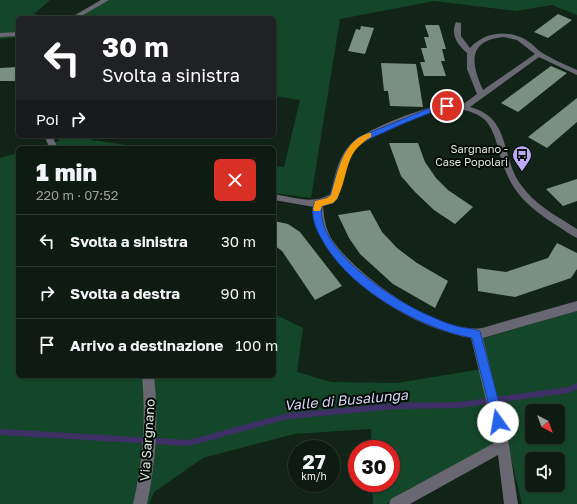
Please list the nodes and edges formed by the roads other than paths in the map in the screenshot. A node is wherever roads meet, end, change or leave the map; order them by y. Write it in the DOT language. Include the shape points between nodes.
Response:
graph roads {
  1 [pos="106,0"];
  2 [pos="77,16"];
  3 [pos="458,23"];
  4 [pos="16,34"];
  5 [pos="0,35"];
  6 [pos="471,53"];
  7 [pos="539,54"];
  8 [pos="577,73"];
  9 [pos="481,95"];
  10 [pos="463,108"];
  11 [pos="276,197"];
  12 [pos="318,204"];
  13 [pos="577,234"];
  14 [pos="577,306"];
  15 [pos="476,334"];
  16 [pos="148,378"];
  17 [pos="503,445"];
  18 [pos="140,504"];
  19 [pos="396,504"];
  20 [pos="511,504"];
  1 -- 2 [label="street"];
  3 -- 6 [label="street" via="458,39"];
  4 -- 5 [label="street"];
  6 -- 7 [label="street" via="485,40 505,36 525,41"];
  6 -- 9 [label="street" via="471,66"];
  7 -- 8 [label="street"];
  7 -- 9 [label="street"];
  9 -- 10 [label="street"];
  10 -- 12 [label="street" via="439,107 360,140 345,158 334,196"];
  10 -- 13 [label="street" via="480,114 493,123 508,170 526,197"];
  11 -- 12 [label="street"];
  12 -- 15 [label="street" via="319,224 326,240 352,271 395,303 418,315 452,330"];
  14 -- 15 [label="street"];
  15 -- 17 [label="street"];
  16 -- 18 [label="street, Via Sargnano" via="148,456"];
  17 -- 19 [label="street"];
  17 -- 20 [label="street"];
}
